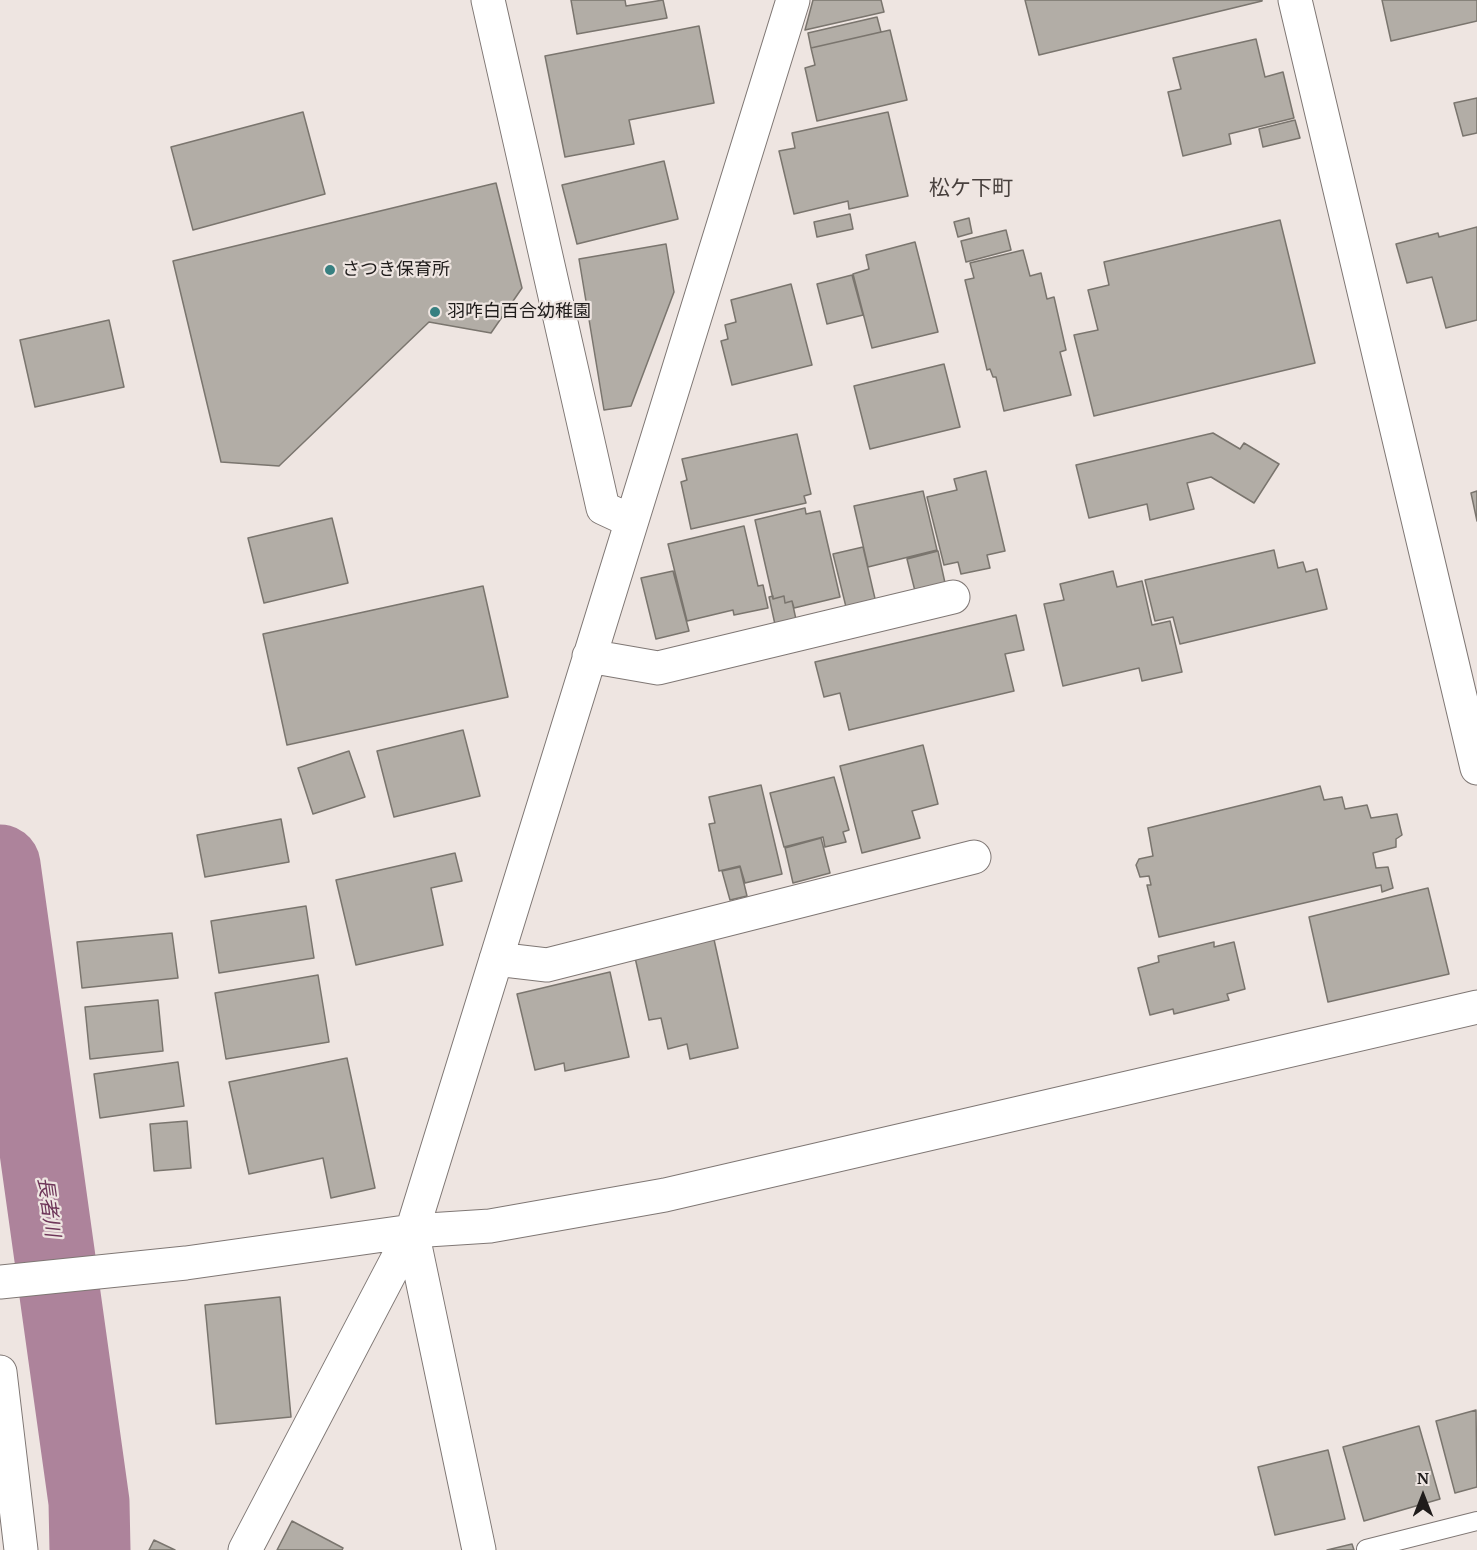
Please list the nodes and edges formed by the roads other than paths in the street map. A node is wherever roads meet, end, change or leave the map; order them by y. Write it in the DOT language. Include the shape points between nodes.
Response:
graph roads {
  1 [pos="488,0"];
  2 [pos="793,0"];
  3 [pos="1295,0"];
  4 [pos="631,521"];
  5 [pos="952,597"];
  6 [pos="589,656"];
  7 [pos="1477,768"];
  8 [pos="974,857"];
  9 [pos="496,959"];
  10 [pos="1477,1007"];
  11 [pos="412,1231"];
  12 [pos="0,1282"];
  13 [pos="0,1372"];
  14 [pos="1477,1521"];
  15 [pos="1366,1549"];
  16 [pos="21,1550"];
  17 [pos="245,1550"];
  18 [pos="479,1550"];
  1 -- 4 [label="street" via="603,508"];
  2 -- 4 [label="street"];
  3 -- 7 [label="street"];
  4 -- 6 [label="street"];
  5 -- 6 [label="street" via="658,668"];
  6 -- 9 [label="street"];
  8 -- 9 [label="street" via="547,965"];
  9 -- 11 [label="street"];
  10 -- 11 [label="street" via="665,1195 490,1226"];
  11 -- 12 [label="street" via="186,1263"];
  11 -- 17 [label="street"];
  11 -- 18 [label="street"];
  13 -- 16 [label="street"];
  14 -- 15 [label="lane"];
}
